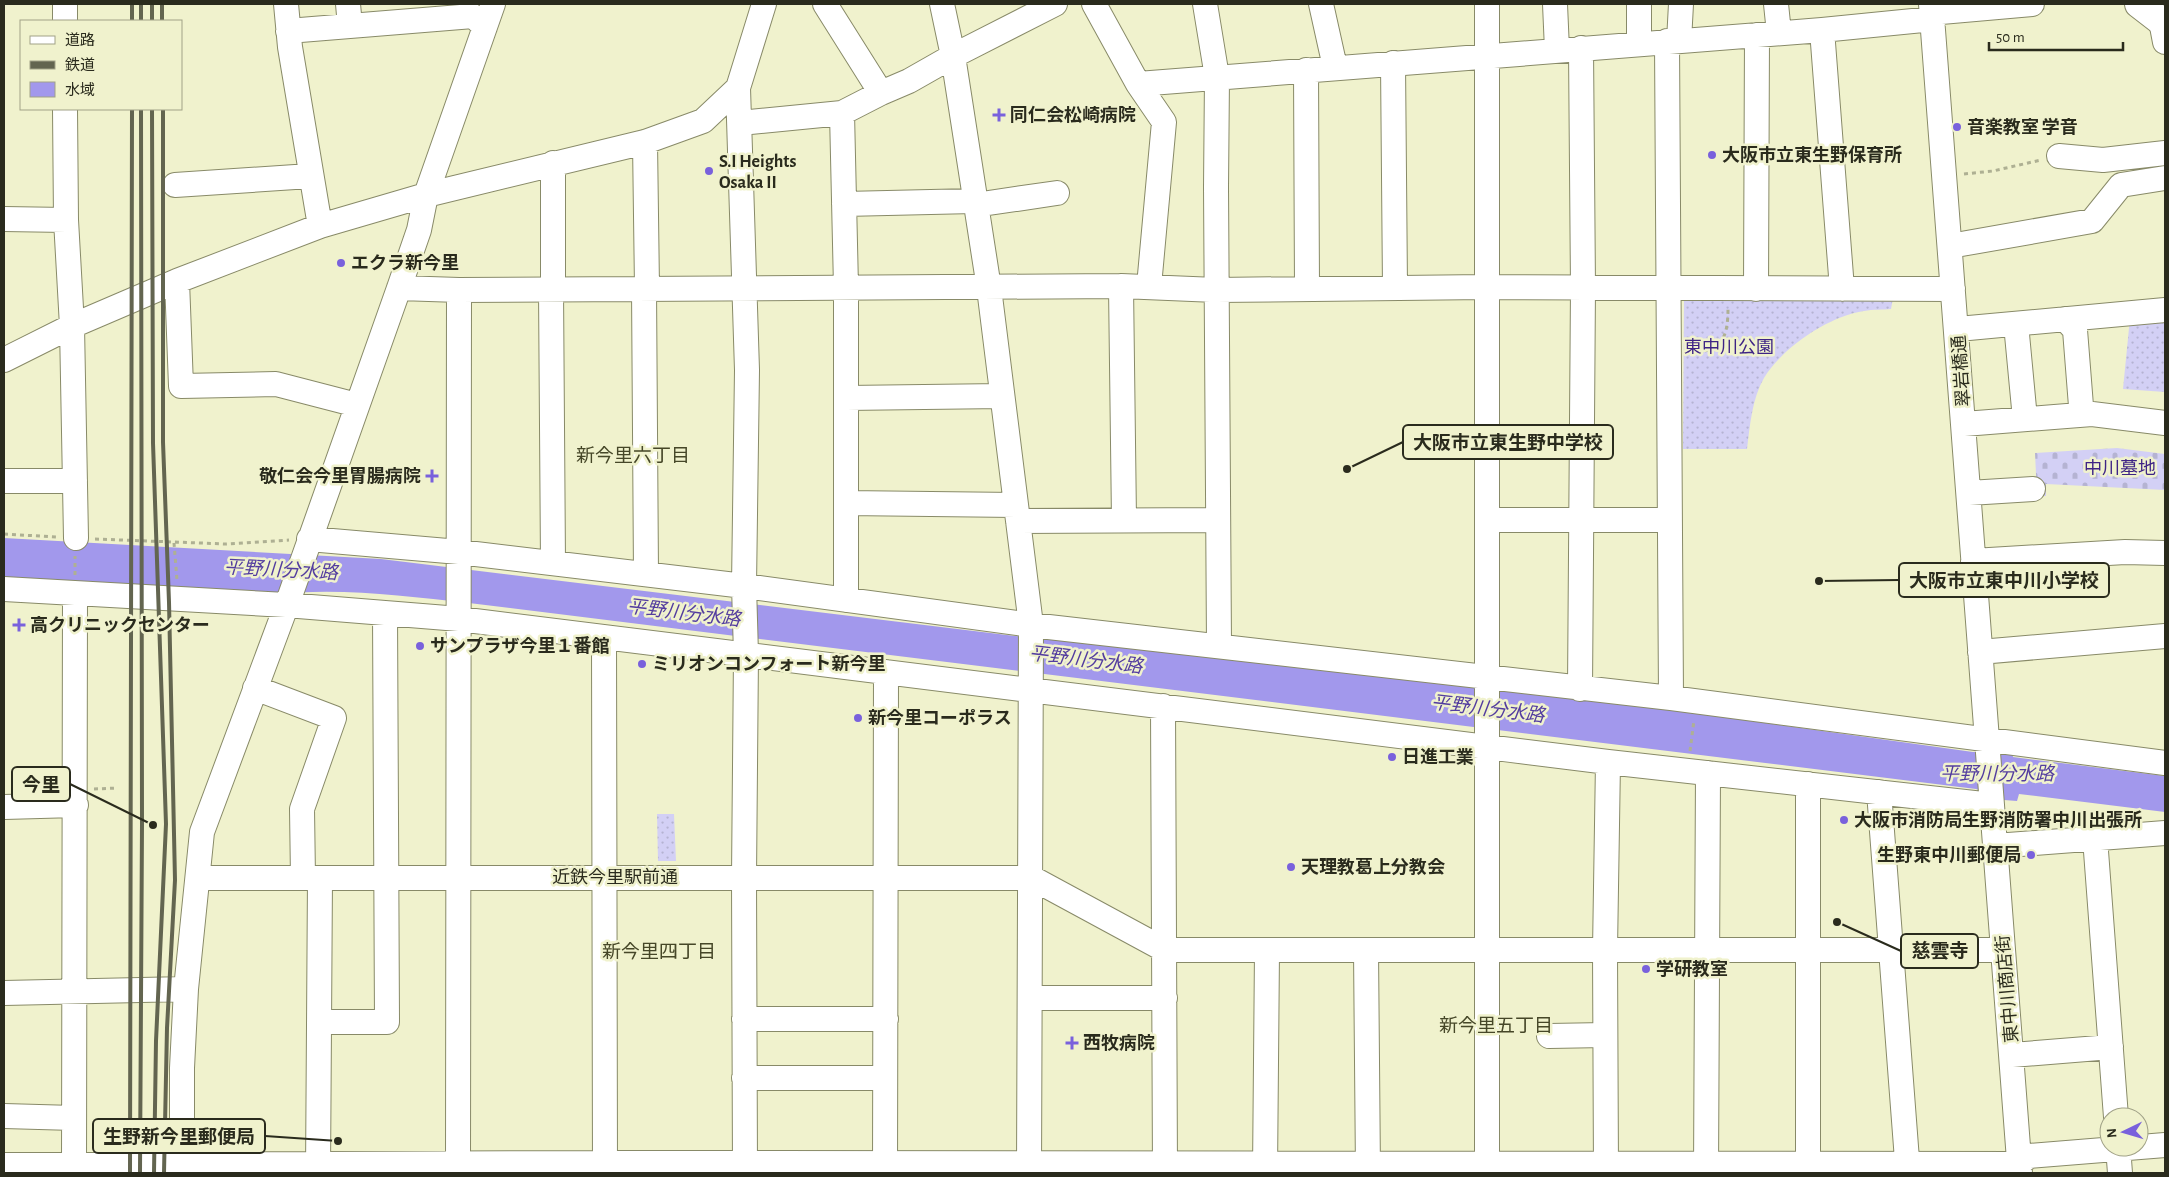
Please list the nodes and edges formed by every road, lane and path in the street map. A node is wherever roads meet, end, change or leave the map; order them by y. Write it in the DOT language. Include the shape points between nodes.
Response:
graph roads {
  1 [pos="65,4"];
  2 [pos="286,4"];
  3 [pos="493,4"];
  4 [pos="764,4"];
  5 [pos="825,4"];
  6 [pos="942,4"];
  7 [pos="1056,4"];
  8 [pos="1094,4"];
  9 [pos="1205,4"];
  10 [pos="1320,4"];
  11 [pos="1486,4"];
  12 [pos="1555,4"];
  13 [pos="1639,4"];
  14 [pos="1681,4"];
  15 [pos="1776,4"];
  16 [pos="2032,4"];
  17 [pos="2008,5"];
  18 [pos="1932,11"];
  19 [pos="349,15"];
  20 [pos="65,20"];
  21 [pos="485,27"];
  22 [pos="1822,30"];
  23 [pos="288,31"];
  24 [pos="1768,34"];
  25 [pos="1673,41"];
  26 [pos="1639,44"];
  27 [pos="1581,48"];
  28 [pos="1557,50"];
  29 [pos="953,56"];
  30 [pos="1487,57"];
  31 [pos="1393,63"];
  32 [pos="1335,68"];
  33 [pos="1306,70"];
  34 [pos="1217,77"];
  35 [pos="1138,84"];
  36 [pos="738,88"];
  37 [pos="881,93"];
  38 [pos="66,110"];
  39 [pos="842,113"];
  40 [pos="740,123"];
  41 [pos="645,142"];
  42 [pos="2165,153"];
  43 [pos="2059,156"];
  44 [pos="552,163"];
  45 [pos="310,176"];
  46 [pos="1945,176"];
  47 [pos="2165,178"];
  48 [pos="175,185"];
  49 [pos="1057,193"];
  50 [pos="426,195"];
  51 [pos="974,203"];
  52 [pos="844,204"];
  53 [pos="4,218"];
  54 [pos="66,220"];
  55 [pos="320,226"];
  56 [pos="1950,246"];
  57 [pos="177,281"];
  58 [pos="1121,286"];
  59 [pos="1149,286"];
  60 [pos="846,287"];
  61 [pos="1485,287"];
  62 [pos="399,288"];
  63 [pos="646,288"];
  64 [pos="746,288"];
  65 [pos="989,288"];
  66 [pos="1395,288"];
  67 [pos="1583,288"];
  68 [pos="1667,288"];
  69 [pos="1756,288"];
  70 [pos="552,289"];
  71 [pos="1307,289"];
  72 [pos="1842,289"];
  73 [pos="1953,289"];
  74 [pos="459,290"];
  75 [pos="1216,290"];
  76 [pos="1728,300"];
  77 [pos="2165,310"];
  78 [pos="2064,319"];
  79 [pos="2016,324"];
  80 [pos="72,326"];
  81 [pos="1958,329"];
  82 [pos="1683,353"];
  83 [pos="4,360"];
  84 [pos="1002,396"];
  85 [pos="846,398"];
  86 [pos="357,404"];
  87 [pos="2076,414"];
  88 [pos="2024,419"];
  89 [pos="2165,423"];
  90 [pos="1964,424"];
  91 [pos="4,481"];
  92 [pos="75,481"];
  93 [pos="2033,489"];
  94 [pos="1969,493"];
  95 [pos="846,503"];
  96 [pos="1017,513"];
  97 [pos="1124,520"];
  98 [pos="1218,520"];
  99 [pos="1487,520"];
  100 [pos="1582,520"];
  101 [pos="1668,520"];
  102 [pos="4,534"];
  103 [pos="308,542"];
  104 [pos="76,543"];
  105 [pos="175,544"];
  106 [pos="2165,553"];
  107 [pos="459,555"];
  108 [pos="1974,561"];
  109 [pos="553,563"];
  110 [pos="646,574"];
  111 [pos="75,585"];
  112 [pos="177,585"];
  113 [pos="4,589"];
  114 [pos="744,589"];
  115 [pos="846,600"];
  116 [pos="288,601"];
  117 [pos="385,613"];
  118 [pos="459,614"];
  119 [pos="1031,625"];
  120 [pos="2165,636"];
  121 [pos="604,637"];
  122 [pos="1218,645"];
  123 [pos="746,649"];
  124 [pos="1980,652"];
  125 [pos="886,672"];
  126 [pos="1486,676"];
  127 [pos="255,688"];
  128 [pos="1580,689"];
  129 [pos="1032,690"];
  130 [pos="1671,698"];
  131 [pos="1163,706"];
  132 [pos="1694,714"];
  133 [pos="1986,738"];
  134 [pos="1486,746"];
  135 [pos="1690,752"];
  136 [pos="1608,762"];
  137 [pos="2165,763"];
  138 [pos="1708,773"];
  139 [pos="1808,784"];
  140 [pos="1879,792"];
  141 [pos="76,805"];
  142 [pos="1992,805"];
  143 [pos="4,807"];
  144 [pos="2165,833"];
  145 [pos="2095,838"];
  146 [pos="1995,846"];
  147 [pos="457,877"];
  148 [pos="604,877"];
  149 [pos="198,878"];
  150 [pos="311,878"];
  151 [pos="387,878"];
  152 [pos="744,878"];
  153 [pos="885,878"];
  154 [pos="1032,878"];
  155 [pos="1486,949"];
  156 [pos="1165,950"];
  157 [pos="1267,950"];
  158 [pos="1366,950"];
  159 [pos="1605,950"];
  160 [pos="1707,950"];
  161 [pos="1809,950"];
  162 [pos="1890,950"];
  163 [pos="2003,950"];
  164 [pos="186,989"];
  165 [pos="76,991"];
  166 [pos="4,993"];
  167 [pos="1031,998"];
  168 [pos="1165,998"];
  169 [pos="744,1019"];
  170 [pos="886,1020"];
  171 [pos="319,1022"];
  172 [pos="1605,1035"];
  173 [pos="1549,1036"];
  174 [pos="2111,1048"];
  175 [pos="2012,1055"];
  176 [pos="744,1078"];
  177 [pos="885,1078"];
  178 [pos="2115,1107"];
  179 [pos="4,1116"];
  180 [pos="74,1118"];
  181 [pos="2165,1145"];
  182 [pos="2149,1146"];
  183 [pos="2099,1150"];
  184 [pos="2119,1157"];
  185 [pos="4,1165"];
  186 [pos="606,1168"];
  187 [pos="745,1168"];
  188 [pos="1165,1168"];
  189 [pos="1487,1168"];
  190 [pos="1606,1168"];
  191 [pos="1908,1168"];
  192 [pos="74,1169"];
  193 [pos="182,1169"];
  194 [pos="318,1169"];
  195 [pos="458,1169"];
  196 [pos="885,1169"];
  197 [pos="1029,1169"];
  198 [pos="1265,1169"];
  199 [pos="1368,1169"];
  200 [pos="1706,1169"];
  201 [pos="1808,1169"];
  202 [pos="2019,1169"];
  203 [pos="114,1170"];
  204 [pos="2120,1173"];
  1 -- 20 [label="street"];
  2 -- 23 [label="street"];
  3 -- 21 [label="street"];
  4 -- 36 [label="street"];
  5 -- 37 [label="street"];
  6 -- 29 [label="street"];
  7 -- 29 [label="street"];
  8 -- 35 [label="street"];
  9 -- 34 [label="street"];
  10 -- 32 [label="street"];
  11 -- 30 [label="street"];
  12 -- 28 [label="street"];
  13 -- 26 [label="street"];
  14 -- 25 [label="street"];
  15 -- 24 [label="street"];
  16 -- 17 [label="street"];
  17 -- 18 [label="street"];
  18 -- 22 [label="street"];
  18 -- 46 [label="street, 翠岩橋通"];
  19 -- 21 [label="street" via="473,16"];
  19 -- 23 [label="street"];
  21 -- 50 [label="street"];
  22 -- 24 [label="street"];
  22 -- 72 [label="street"];
  23 -- 45 [label="street"];
  24 -- 25 [label="street"];
  24 -- 69 [label="street"];
  25 -- 26 [label="street"];
  25 -- 68 [label="street"];
  26 -- 27 [label="street"];
  27 -- 28 [label="street"];
  27 -- 67 [label="street"];
  28 -- 30 [label="street"];
  29 -- 37 [label="street"];
  29 -- 51 [label="street"];
  30 -- 31 [label="street"];
  30 -- 61 [label="street"];
  31 -- 32 [label="street"];
  31 -- 66 [label="street"];
  32 -- 33 [label="street"];
  33 -- 34 [label="street"];
  33 -- 71 [label="street"];
  34 -- 35 [label="street"];
  34 -- 75 [label="street"];
  35 -- 59 [label="street" via="1164,122"];
  36 -- 40 [label="street"];
  36 -- 41 [label="street" via="703,121"];
  37 -- 39 [label="street"];
  38 -- 54 [label="street"];
  39 -- 40 [label="street"];
  39 -- 52 [label="street"];
  40 -- 64 [label="street"];
  41 -- 44 [label="street"];
  41 -- 63 [label="street"];
  42 -- 43 [label="street" via="2102,160"];
  43 -- 46 [label="path" via="1993,171"];
  44 -- 50 [label="street"];
  44 -- 70 [label="street"];
  45 -- 48 [label="street"];
  45 -- 55 [label="street"];
  46 -- 56 [label="street, 翠岩橋通"];
  47 -- 56 [label="street" via="2121,185 2092,221"];
  49 -- 51 [label="street"];
  50 -- 55 [label="street"];
  50 -- 62 [label="street" via="419,230"];
  51 -- 52 [label="street"];
  51 -- 65 [label="street"];
  52 -- 60 [label="street"];
  53 -- 54 [label="street"];
  54 -- 80 [label="street"];
  55 -- 57 [label="street"];
  56 -- 73 [label="street, 翠岩橋通"];
  57 -- 80 [label="street"];
  57 -- 86 [label="street" via="181,386 276,384"];
  58 -- 59 [label="street"];
  58 -- 65 [label="street"];
  58 -- 97 [label="street"];
  59 -- 75 [label="street"];
  60 -- 64 [label="street"];
  60 -- 65 [label="street"];
  60 -- 85 [label="street"];
  61 -- 66 [label="street"];
  61 -- 67 [label="street"];
  61 -- 99 [label="street"];
  62 -- 74 [label="street"];
  62 -- 86 [label="street"];
  63 -- 64 [label="street"];
  63 -- 70 [label="street"];
  63 -- 110 [label="street"];
  64 -- 114 [label="street"];
  65 -- 84 [label="street"];
  66 -- 71 [label="street"];
  67 -- 68 [label="street"];
  67 -- 100 [label="street"];
  68 -- 69 [label="street"];
  68 -- 101 [label="street"];
  69 -- 72 [label="street"];
  70 -- 74 [label="street"];
  70 -- 109 [label="street"];
  71 -- 75 [label="street"];
  72 -- 73 [label="street"];
  73 -- 81 [label="street, 翠岩橋通"];
  74 -- 107 [label="street"];
  75 -- 98 [label="street"];
  76 -- 82 [label="path" via="1728,330 1719,344 1704,353"];
  77 -- 78 [label="street"];
  78 -- 79 [label="street"];
  78 -- 87 [label="street" via="2075,330 2081,406"];
  79 -- 81 [label="street"];
  79 -- 88 [label="street"];
  80 -- 83 [label="street"];
  80 -- 92 [label="street"];
  81 -- 90 [label="street, 翠岩橋通"];
  84 -- 85 [label="street"];
  84 -- 96 [label="street"];
  85 -- 95 [label="street"];
  86 -- 103 [label="street"];
  87 -- 88 [label="street"];
  87 -- 89 [label="street"];
  88 -- 90 [label="street"];
  90 -- 94 [label="street, 翠岩橋通"];
  91 -- 92 [label="street"];
  92 -- 104 [label="street"];
  93 -- 94 [label="street"];
  94 -- 108 [label="street, 翠岩橋通"];
  95 -- 96 [label="street"];
  95 -- 115 [label="street"];
  96 -- 97 [label="street"];
  96 -- 119 [label="street"];
  97 -- 98 [label="street"];
  98 -- 122 [label="street"];
  99 -- 100 [label="street"];
  99 -- 126 [label="street"];
  100 -- 101 [label="street"];
  100 -- 128 [label="street"];
  101 -- 130 [label="street"];
  102 -- 104 [label="path"];
  103 -- 104 [label="path"];
  103 -- 107 [label="street"];
  103 -- 116 [label="street"];
  104 -- 111 [label="path"];
  105 -- 112 [label="path"];
  106 -- 108 [label="street" via="2125,552"];
  107 -- 109 [label="street"];
  107 -- 118 [label="street"];
  108 -- 124 [label="street, 翠岩橋通"];
  109 -- 110 [label="street"];
  110 -- 114 [label="street"];
  111 -- 113 [label="street"];
  111 -- 116 [label="street" via="144,599"];
  111 -- 141 [label="street"];
  114 -- 115 [label="street"];
  114 -- 123 [label="street"];
  115 -- 119 [label="street"];
  116 -- 117 [label="street"];
  116 -- 127 [label="street"];
  117 -- 118 [label="street"];
  117 -- 151 [label="street"];
  118 -- 121 [label="street"];
  118 -- 147 [label="street"];
  119 -- 122 [label="street"];
  119 -- 129 [label="street"];
  120 -- 124 [label="street"];
  121 -- 123 [label="street"];
  121 -- 148 [label="street"];
  122 -- 126 [label="street"];
  123 -- 125 [label="street"];
  123 -- 152 [label="street"];
  124 -- 133 [label="street, 翠岩橋通"];
  125 -- 129 [label="street"];
  125 -- 153 [label="street"];
  126 -- 128 [label="street"];
  126 -- 134 [label="street"];
  127 -- 149 [label="street" via="202,832"];
  127 -- 150 [label="street" via="334,718 302,809"];
  128 -- 130 [label="street"];
  129 -- 131 [label="street"];
  129 -- 154 [label="street"];
  130 -- 133 [label="street"];
  131 -- 134 [label="street"];
  131 -- 156 [label="street"];
  132 -- 135 [label="path"];
  133 -- 137 [label="street"];
  133 -- 142 [label="street, 翠岩橋通"];
  134 -- 136 [label="street"];
  134 -- 155 [label="street"];
  136 -- 138 [label="street"];
  136 -- 159 [label="street"];
  138 -- 139 [label="street"];
  138 -- 160 [label="street"];
  139 -- 140 [label="street"];
  139 -- 161 [label="street"];
  140 -- 142 [label="street"];
  140 -- 162 [label="street"];
  141 -- 143 [label="street"];
  141 -- 165 [label="street"];
  142 -- 146 [label="street, 東中川商店街"];
  144 -- 145 [label="street"];
  145 -- 146 [label="street"];
  145 -- 174 [label="street"];
  146 -- 163 [label="street, 東中川商店街"];
  147 -- 148 [label="street, 近鉄今里駅前通"];
  147 -- 151 [label="street, 近鉄今里駅前通"];
  147 -- 195 [label="street"];
  148 -- 152 [label="street, 近鉄今里駅前通"];
  148 -- 186 [label="street"];
  149 -- 150 [label="street, 近鉄今里駅前通"];
  149 -- 164 [label="street"];
  150 -- 151 [label="street, 近鉄今里駅前通"];
  150 -- 171 [label="street"];
  151 -- 171 [label="street" via="387,1022"];
  152 -- 153 [label="street, 近鉄今里駅前通"];
  152 -- 169 [label="street"];
  153 -- 154 [label="street, 近鉄今里駅前通"];
  153 -- 170 [label="street"];
  154 -- 156 [label="street"];
  154 -- 167 [label="street"];
  155 -- 158 [label="street"];
  155 -- 159 [label="street"];
  155 -- 189 [label="street"];
  156 -- 157 [label="street"];
  156 -- 168 [label="street"];
  157 -- 158 [label="street"];
  157 -- 198 [label="street"];
  158 -- 199 [label="street"];
  159 -- 160 [label="street"];
  159 -- 172 [label="street"];
  160 -- 161 [label="street"];
  160 -- 200 [label="street"];
  161 -- 162 [label="street"];
  161 -- 201 [label="street"];
  162 -- 163 [label="street"];
  162 -- 191 [label="street"];
  163 -- 175 [label="street, 東中川商店街"];
  164 -- 165 [label="street"];
  164 -- 193 [label="street"];
  165 -- 166 [label="street"];
  165 -- 180 [label="street"];
  167 -- 168 [label="street"];
  167 -- 197 [label="street"];
  168 -- 188 [label="street"];
  169 -- 170 [label="street"];
  169 -- 176 [label="street"];
  170 -- 177 [label="street"];
  171 -- 194 [label="street"];
  172 -- 173 [label="street"];
  172 -- 190 [label="street"];
  174 -- 175 [label="street"];
  174 -- 178 [label="street"];
  175 -- 202 [label="street, 東中川商店街"];
  176 -- 177 [label="street"];
  176 -- 187 [label="street"];
  177 -- 196 [label="street"];
  179 -- 180 [label="street"];
  180 -- 192 [label="street"];
  181 -- 182 [label="street"];
  183 -- 202 [label="street" via="2029,1156"];
  184 -- 204 [label="street"];
  185 -- 192 [label="street"];
  186 -- 187 [label="street"];
  186 -- 195 [label="street"];
  187 -- 196 [label="street"];
  188 -- 197 [label="street"];
  188 -- 198 [label="street"];
  189 -- 190 [label="street"];
  189 -- 199 [label="street"];
  190 -- 200 [label="street"];
  191 -- 201 [label="street"];
  191 -- 202 [label="street"];
  192 -- 203 [label="street"];
  193 -- 194 [label="street"];
  193 -- 203 [label="street"];
  194 -- 195 [label="street"];
  196 -- 197 [label="street"];
  198 -- 199 [label="street"];
  200 -- 201 [label="street"];
}
